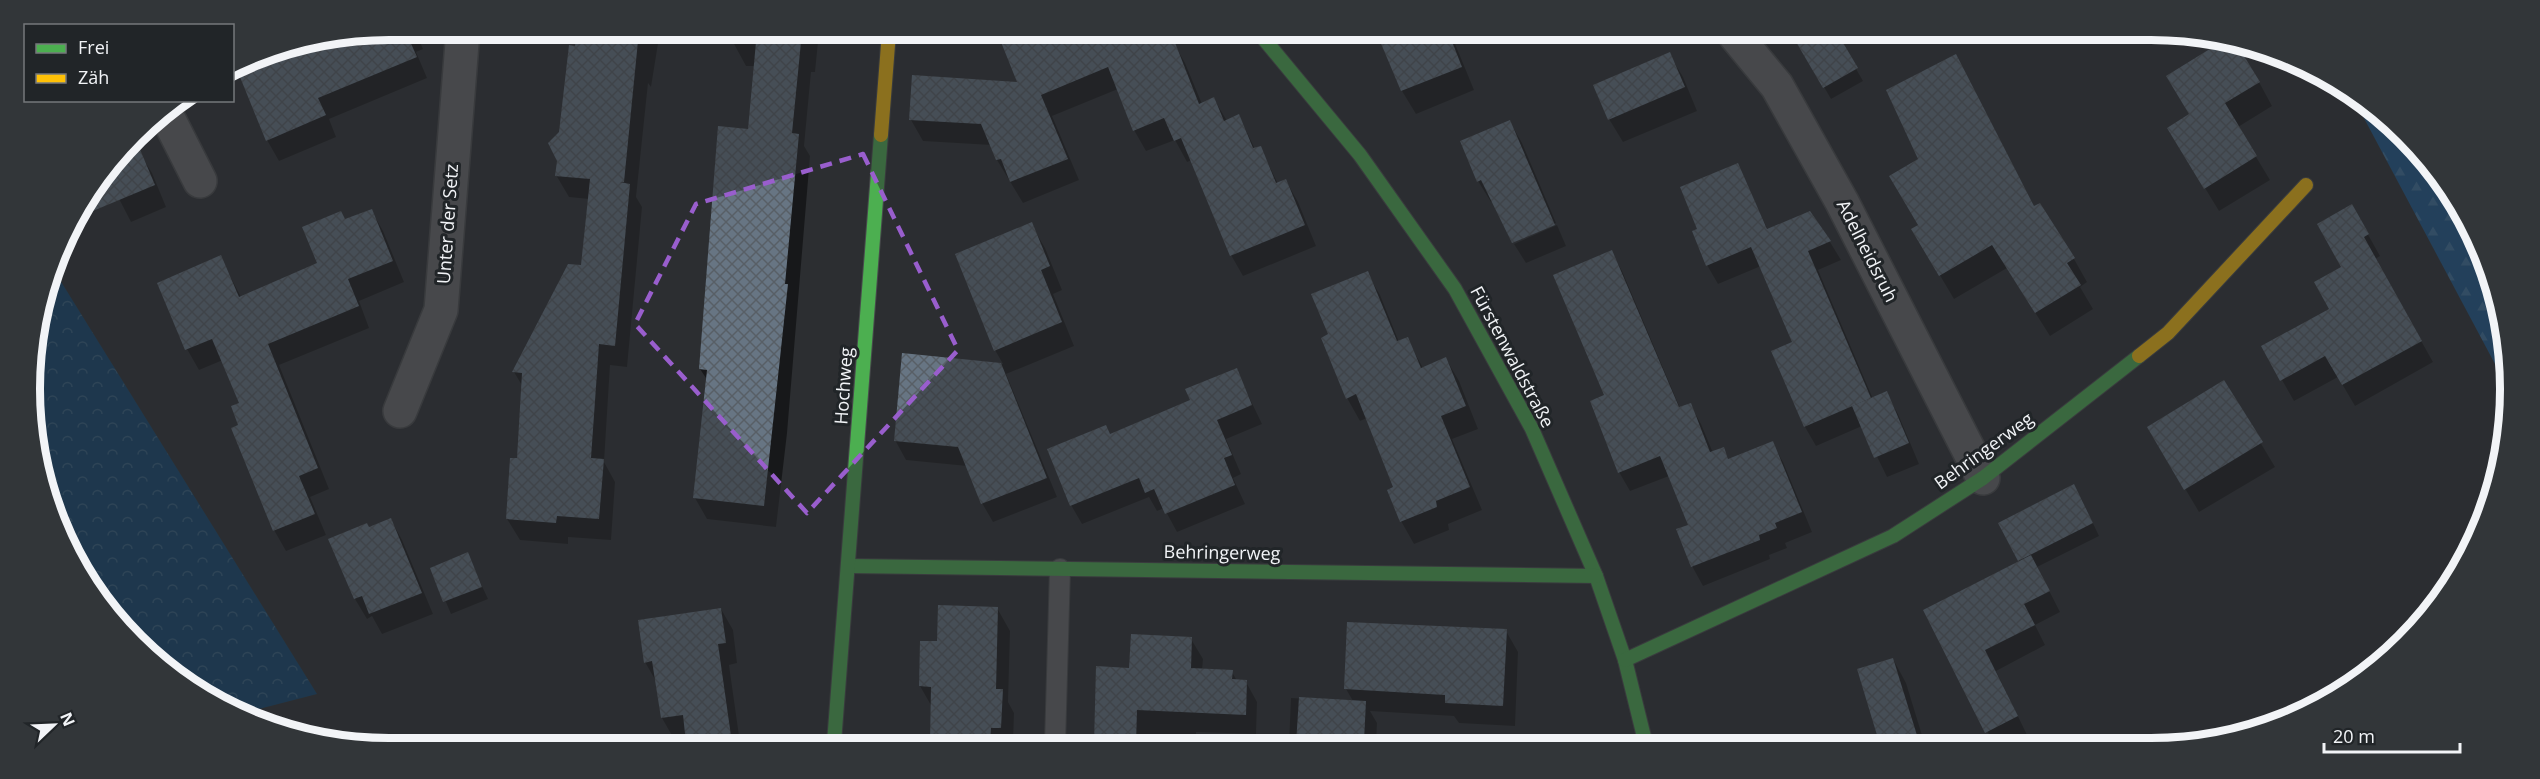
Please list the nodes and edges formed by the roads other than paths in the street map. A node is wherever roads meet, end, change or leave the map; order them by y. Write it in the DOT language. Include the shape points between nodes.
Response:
graph roads {
  1 [pos="462,40"];
  2 [pos="888,40"];
  3 [pos="1265,40"];
  4 [pos="1739,40"];
  5 [pos="169,119"];
  6 [pos="200,181"];
  7 [pos="2306,185"];
  8 [pos="400,411"];
  9 [pos="1983,478"];
  10 [pos="848,566"];
  11 [pos="1060,569"];
  12 [pos="1596,576"];
  13 [pos="1625,660"];
  14 [pos="834,738"];
  15 [pos="1055,738"];
  16 [pos="1644,738"];
  1 -- 8 [label="street, Unter der Setz" via="441,310"];
  2 -- 10 [label="street, Hochweg"];
  3 -- 12 [label="street, Fürstenwaldstraße" via="1360,154 1455,289 1532,429"];
  4 -- 9 [label="street, Adelheidsruh" via="1782,95 1842,202"];
  5 -- 6 [label="street"];
  7 -- 9 [label="street, Behringerweg" via="2168,333"];
  9 -- 13 [label="street, Behringerweg" via="1893,536"];
  10 -- 11 [label="street, Behringerweg"];
  10 -- 14 [label="street, Hochweg"];
  11 -- 12 [label="street, Behringerweg"];
  11 -- 15 [label="lane"];
  12 -- 13 [label="street, Fürstenwaldstraße"];
  13 -- 16 [label="street, Fürstenwaldstraße"];
}
